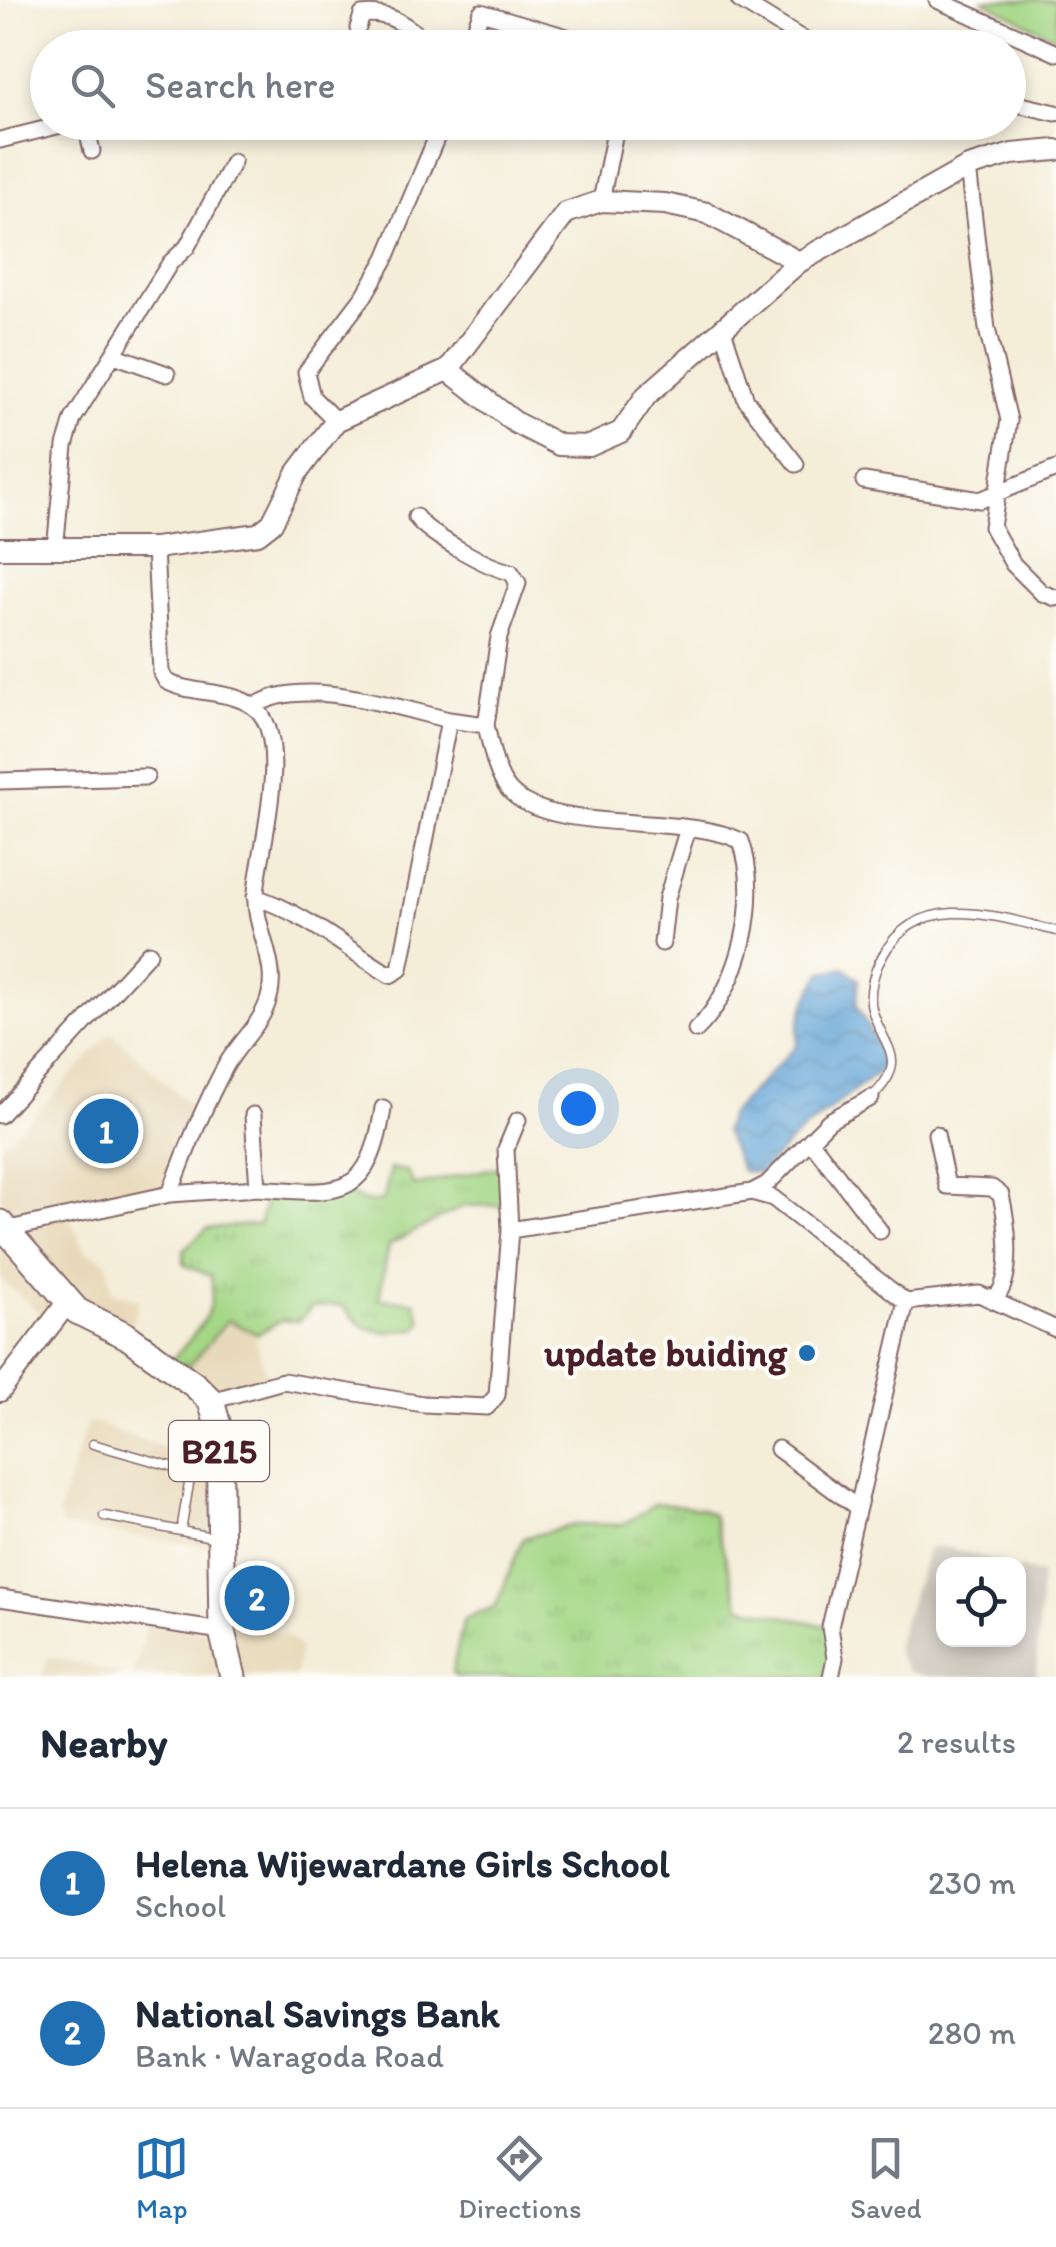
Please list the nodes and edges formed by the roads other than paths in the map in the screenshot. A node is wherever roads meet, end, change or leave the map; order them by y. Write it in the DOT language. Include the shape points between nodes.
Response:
graph roads {
  1 [pos="739,0"];
  2 [pos="938,0"];
  3 [pos="358,28"];
  4 [pos="414,30"];
  5 [pos="475,30"];
  6 [pos="543,30"];
  7 [pos="788,30"];
  8 [pos="1005,30"];
  9 [pos="1026,40"];
  10 [pos="1056,53"];
  11 [pos="1026,106"];
  12 [pos="1056,113"];
  13 [pos="30,133"];
  14 [pos="0,140"];
  15 [pos="89,140"];
  16 [pos="435,140"];
  17 [pos="613,140"];
  18 [pos="1052,147"];
  19 [pos="92,151"];
  20 [pos="234,162"];
  21 [pos="968,167"];
  22 [pos="601,201"];
  23 [pos="799,262"];
  24 [pos="722,327"];
  25 [pos="114,355"];
  26 [pos="448,370"];
  27 [pos="167,374"];
  28 [pos="336,421"];
  29 [pos="796,464"];
  30 [pos="1056,468"];
  31 [pos="864,481"];
  32 [pos="1000,493"];
  33 [pos="416,517"];
  34 [pos="0,548"];
  35 [pos="156,548"];
  36 [pos="55,550"];
  37 [pos="1056,598"];
  38 [pos="254,707"];
  39 [pos="449,720"];
  40 [pos="486,725"];
  41 [pos="146,777"];
  42 [pos="0,781"];
  43 [pos="688,828"];
  44 [pos="255,896"];
  45 [pos="1056,931"];
  46 [pos="662,943"];
  47 [pos="148,953"];
  48 [pos="696,1030"];
  49 [pos="872,1098"];
  50 [pos="383,1108"];
  51 [pos="252,1115"];
  52 [pos="0,1116"];
  53 [pos="518,1120"];
  54 [pos="936,1134"];
  55 [pos="810,1140"];
  56 [pos="258,1188"];
  57 [pos="752,1192"];
  58 [pos="170,1194"];
  59 [pos="4,1226"];
  60 [pos="510,1230"];
  61 [pos="880,1231"];
  62 [pos="990,1297"];
  63 [pos="906,1302"];
  64 [pos="67,1303"];
  65 [pos="1056,1329"];
  66 [pos="0,1392"];
  67 [pos="211,1401"];
  68 [pos="92,1444"];
  69 [pos="778,1449"];
  70 [pos="191,1472"];
  71 [pos="220,1480"];
  72 [pos="858,1508"];
  73 [pos="104,1516"];
  74 [pos="181,1531"];
  75 [pos="220,1538"];
  76 [pos="0,1598"];
  77 [pos="222,1631"];
  78 [pos="233,1677"];
  79 [pos="831,1677"];
  1 -- 7 [label="street"];
  2 -- 8 [label="street"];
  3 -- 4 [label="street" via="362,16 376,14"];
  5 -- 6 [label="street" via="482,12"];
  9 -- 10 [label="street"];
  11 -- 12 [label="street"];
  13 -- 14 [label="street"];
  15 -- 19 [label="street"];
  16 -- 28 [label="street" via="386,258 306,372 312,397"];
  17 -- 22 [label="street"];
  18 -- 21 [label="street"];
  20 -- 25 [label="street"];
  21 -- 23 [label="street"];
  21 -- 32 [label="street" via="987,329 1010,420"];
  22 -- 23 [label="street" via="706,213"];
  22 -- 26 [label="street" via="566,213"];
  23 -- 24 [label="street"];
  24 -- 26 [label="street" via="646,396 621,432 590,446 559,444 516,423"];
  24 -- 29 [label="street" via="746,400"];
  25 -- 27 [label="street"];
  25 -- 36 [label="street" via="73,419"];
  26 -- 28 [label="street"];
  28 -- 35 [label="street" via="297,473 272,523 258,534"];
  30 -- 32 [label="street"];
  31 -- 32 [label="street" via="980,500"];
  32 -- 37 [label="street" via="992,527 1000,547 1042,593"];
  33 -- 40 [label="street" via="426,532 511,572 518,583 500,637"];
  34 -- 36 [label="street"];
  35 -- 36 [label="street"];
  35 -- 38 [label="street" via="160,672 166,681"];
  38 -- 39 [label="street" via="289,693 328,695"];
  38 -- 44 [label="street" via="272,743"];
  39 -- 40 [label="street"];
  39 -- 44 [label="street" via="400,969 390,975 301,914"];
  40 -- 43 [label="street" via="508,789 532,808"];
  41 -- 42 [label="street"];
  43 -- 46 [label="street" via="666,898"];
  43 -- 48 [label="street" via="718,830 740,841 750,890 736,958 716,1008"];
  44 -- 58 [label="street" via="272,962 266,1006 227,1063"];
  45 -- 49 [label="lane" via="967,912 902,928 878,963 871,988 893,1064 890,1080"];
  47 -- 52 [label="street"];
  49 -- 55 [label="street" via="828,1121"];
  50 -- 56 [label="street" via="377,1145 345,1188 329,1194"];
  51 -- 56 [label="street"];
  53 -- 60 [label="street" via="506,1149"];
  54 -- 62 [label="street" via="948,1186 992,1188 1001,1195 1005,1280"];
  55 -- 57 [label="street"];
  55 -- 61 [label="street"];
  56 -- 58 [label="street"];
  57 -- 60 [label="street"];
  57 -- 63 [label="street" via="774,1198"];
  58 -- 59 [label="street"];
  59 -- 64 [label="main road, B215"];
  60 -- 67 [label="street" via="493,1404 423,1404 283,1381"];
  62 -- 63 [label="street"];
  62 -- 65 [label="street"];
  63 -- 72 [label="street"];
  64 -- 66 [label="street"];
  64 -- 67 [label="main road, B215" via="177,1368"];
  67 -- 71 [label="main road, B215"];
  68 -- 70 [label="lane"];
  69 -- 72 [label="street"];
  70 -- 71 [label="lane"];
  70 -- 74 [label="lane"];
  71 -- 75 [label="main road, B215"];
  72 -- 79 [label="street" via="830,1627 836,1658"];
  73 -- 74 [label="lane"];
  74 -- 75 [label="lane"];
  75 -- 77 [label="main road, B215"];
  76 -- 77 [label="street"];
  77 -- 78 [label="main road, B215"];
}
